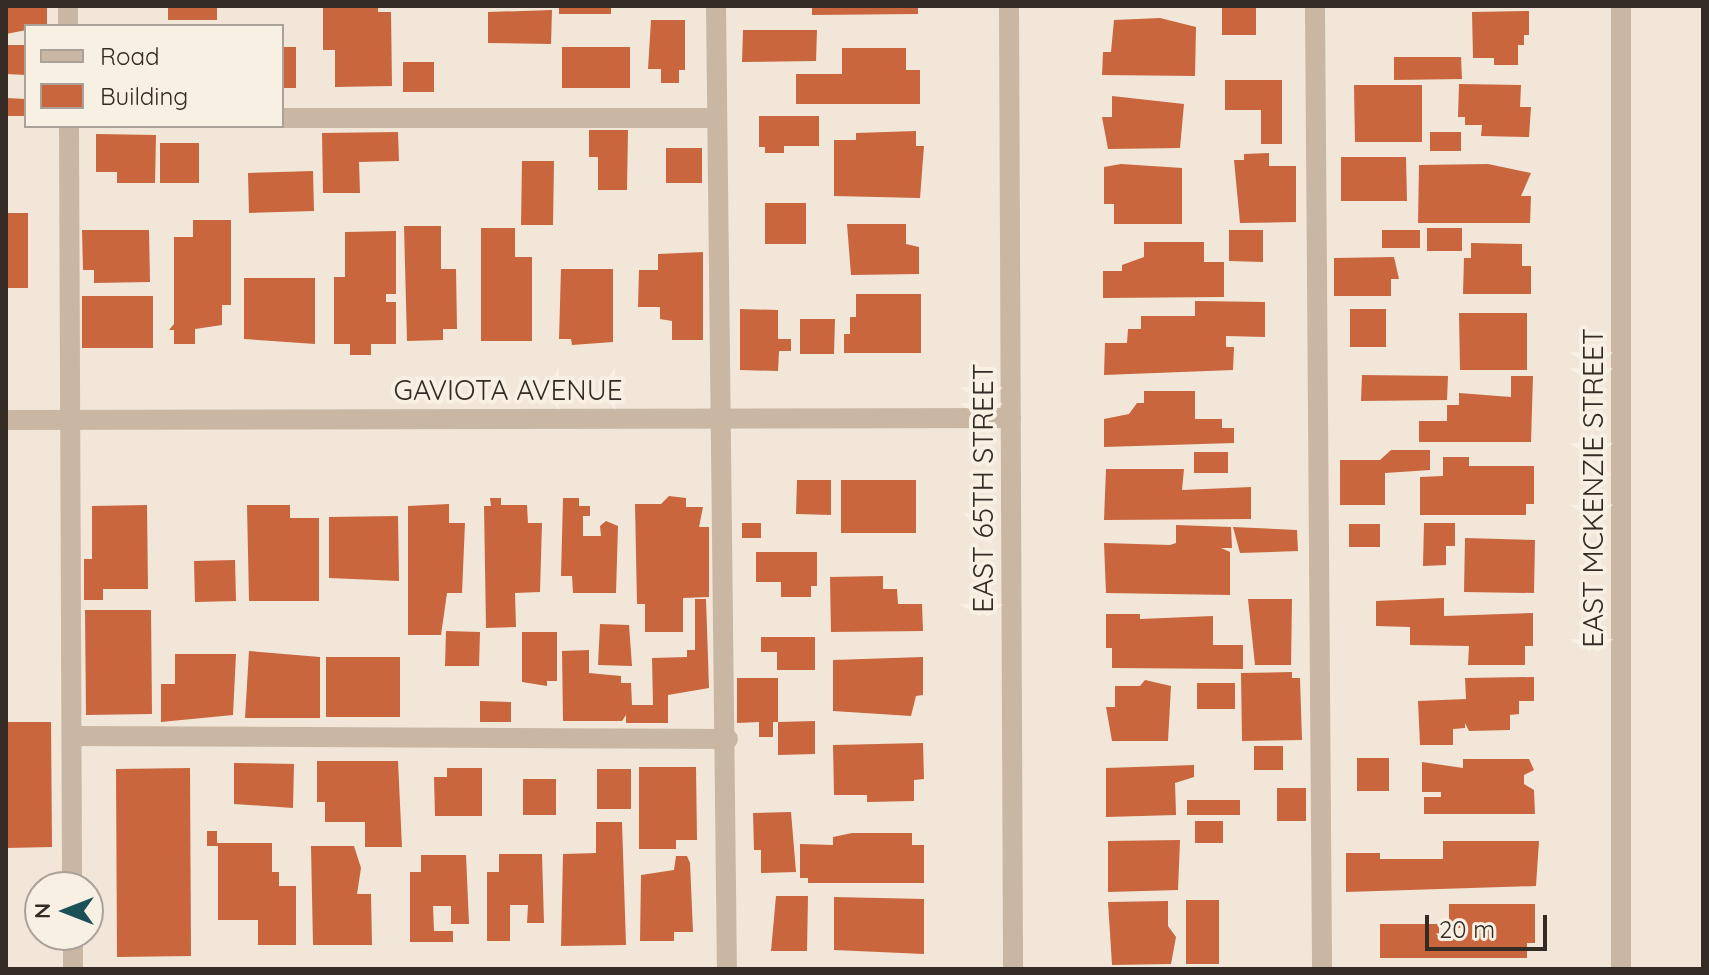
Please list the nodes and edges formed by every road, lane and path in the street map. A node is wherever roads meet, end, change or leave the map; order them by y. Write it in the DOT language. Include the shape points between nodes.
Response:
graph roads {
  1 [pos="716,6"];
  2 [pos="1009,6"];
  3 [pos="1315,6"];
  4 [pos="1621,6"];
  5 [pos="284,118"];
  6 [pos="714,118"];
  7 [pos="69,128"];
  8 [pos="722,417"];
  9 [pos="1011,418"];
  10 [pos="70,419"];
  11 [pos="6,420"];
  12 [pos="72,736"];
  13 [pos="728,739"];
  14 [pos="72,871"];
  15 [pos="727,969"];
  16 [pos="1013,969"];
  17 [pos="1322,969"];
  18 [pos="1621,969"];
  1 -- 6 [label="street"];
  2 -- 9 [label="street, EAST 65TH STREET"];
  3 -- 17 [label="street"];
  4 -- 18 [label="street, EAST MCKENZIE STREET"];
  5 -- 6 [label="street"];
  6 -- 8 [label="street"];
  7 -- 10 [label="street"];
  8 -- 9 [label="street, GAVIOTA AVENUE"];
  8 -- 10 [label="street, GAVIOTA AVENUE"];
  8 -- 13 [label="street"];
  9 -- 16 [label="street, EAST 65TH STREET"];
  10 -- 11 [label="street, GAVIOTA AVENUE"];
  10 -- 12 [label="street"];
  12 -- 13 [label="street"];
  12 -- 14 [label="street"];
  13 -- 15 [label="street"];
}
